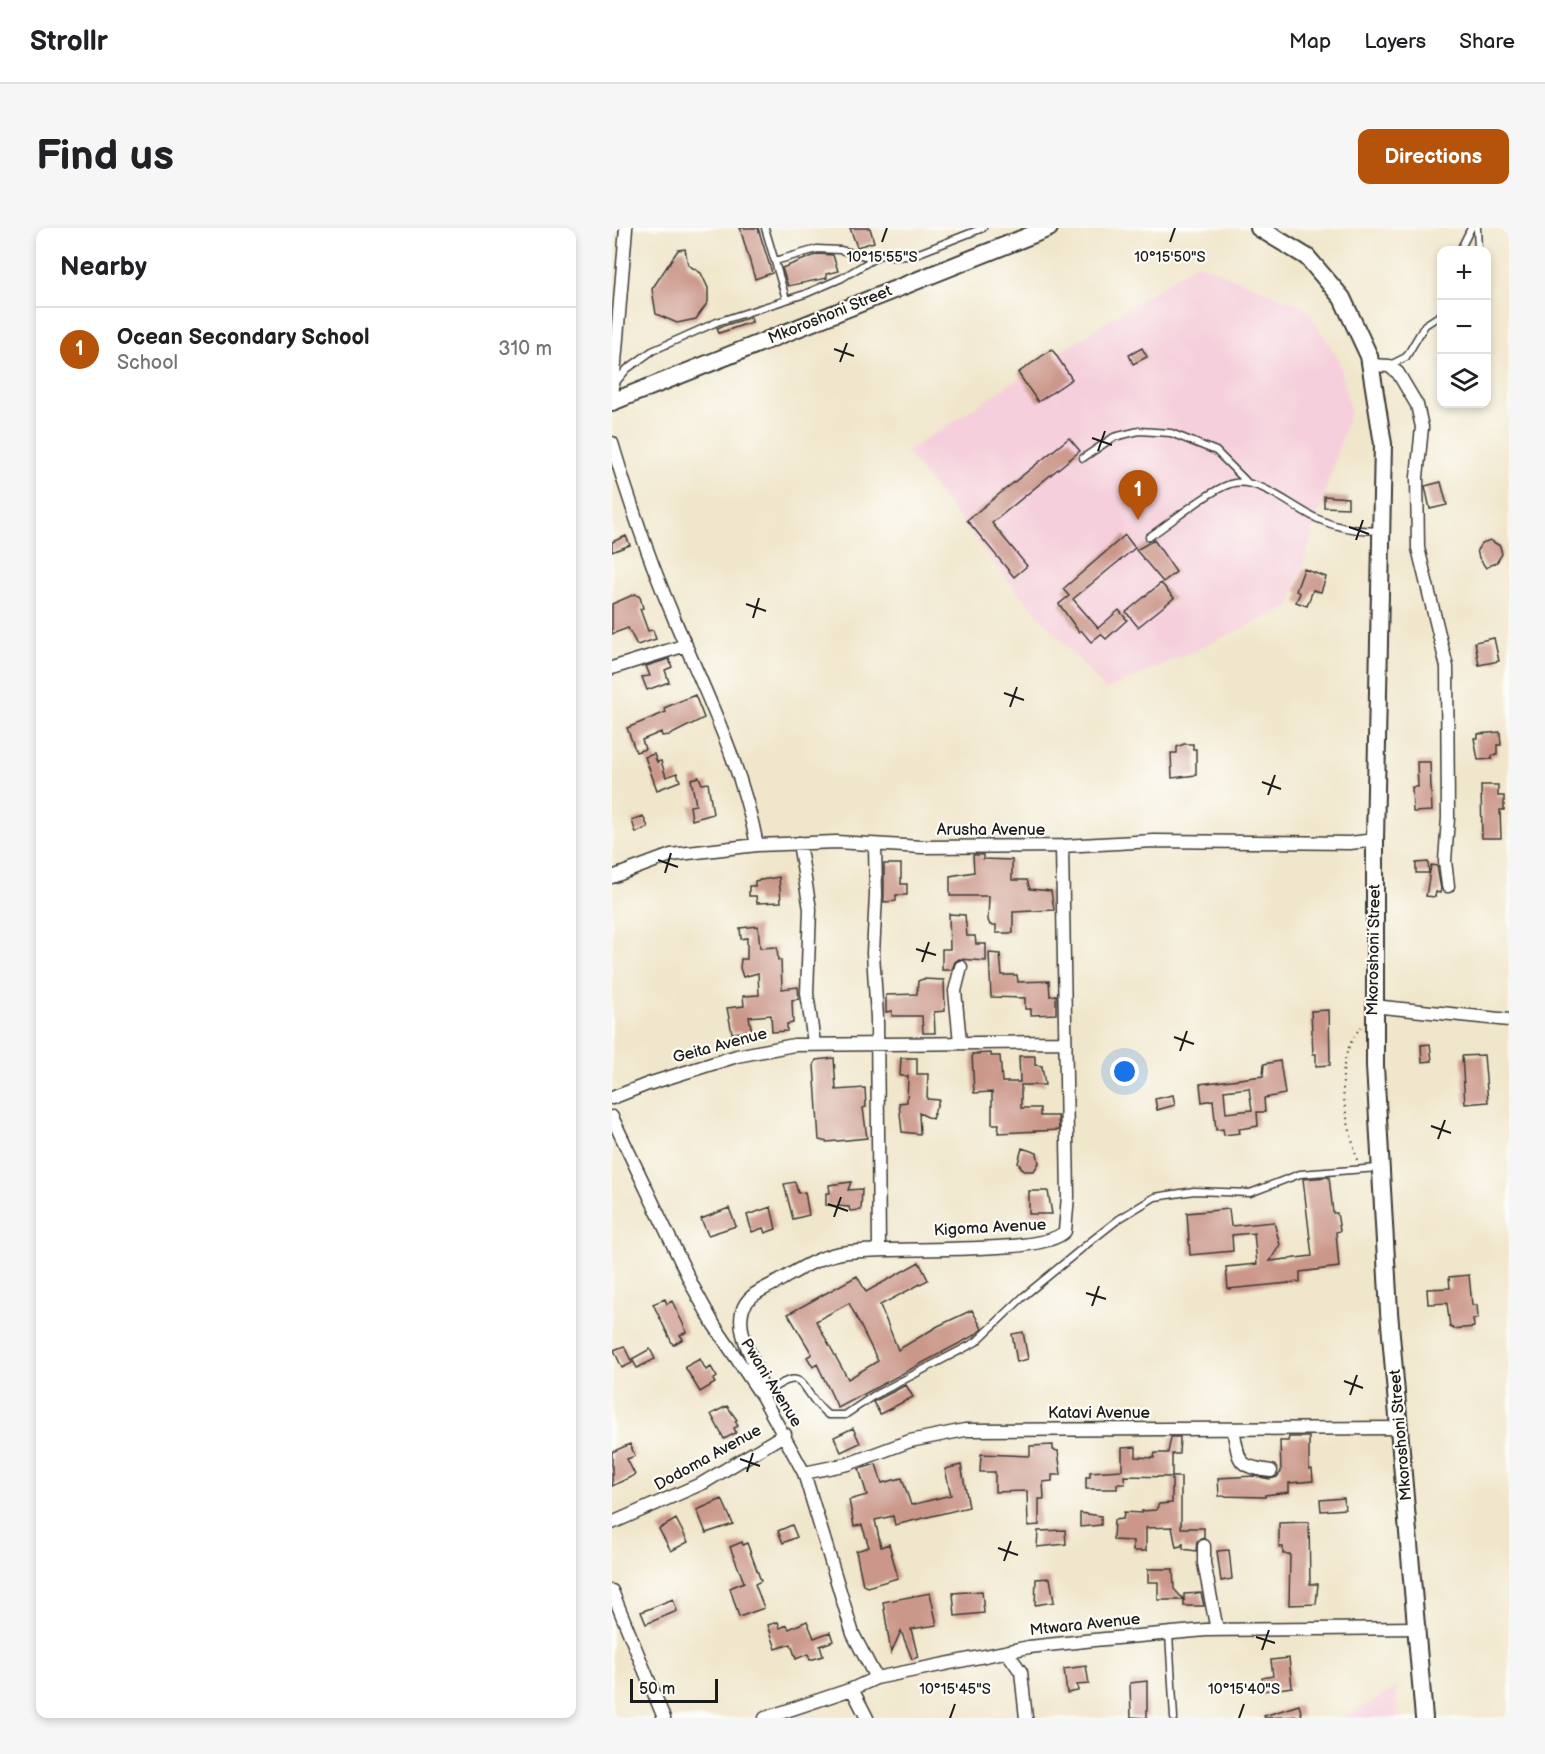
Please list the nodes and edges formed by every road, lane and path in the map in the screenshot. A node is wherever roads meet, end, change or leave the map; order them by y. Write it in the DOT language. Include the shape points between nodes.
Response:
graph roads {
  1 [pos="626,228"];
  2 [pos="765,228"];
  3 [pos="983,228"];
  4 [pos="1049,228"];
  5 [pos="1259,228"];
  6 [pos="1470,228"];
  7 [pos="1477,228"];
  8 [pos="1462,246"];
  9 [pos="1478,246"];
  10 [pos="875,258"];
  11 [pos="775,261"];
  12 [pos="786,299"];
  13 [pos="1437,317"];
  14 [pos="1371,365"];
  15 [pos="1389,366"];
  16 [pos="615,382"];
  17 [pos="612,400"];
  18 [pos="612,443"];
  19 [pos="1083,458"];
  20 [pos="1246,482"];
  21 [pos="1382,530"];
  22 [pos="1149,537"];
  23 [pos="686,645"];
  24 [pos="612,669"];
  25 [pos="1375,840"];
  26 [pos="799,843"];
  27 [pos="758,845"];
  28 [pos="875,845"];
  29 [pos="1062,846"];
  30 [pos="612,877"];
  31 [pos="1448,886"];
  32 [pos="961,968"];
  33 [pos="1373,1013"];
  34 [pos="1509,1020"];
  35 [pos="960,1042"];
  36 [pos="1065,1042"];
  37 [pos="814,1043"];
  38 [pos="876,1045"];
  39 [pos="612,1098"];
  40 [pos="612,1117"];
  41 [pos="1382,1167"];
  42 [pos="1359,1171"];
  43 [pos="879,1248"];
  44 [pos="762,1396"];
  45 [pos="1400,1428"];
  46 [pos="1233,1429"];
  47 [pos="785,1434"];
  48 [pos="1271,1470"];
  49 [pos="804,1473"];
  50 [pos="612,1523"];
  51 [pos="1204,1546"];
  52 [pos="612,1591"];
  53 [pos="1419,1628"];
  54 [pos="1216,1630"];
  55 [pos="1169,1633"];
  56 [pos="1006,1652"];
  57 [pos="876,1678"];
  58 [pos="852,1689"];
  59 [pos="664,1718"];
  60 [pos="765,1718"];
  61 [pos="867,1718"];
  62 [pos="1026,1718"];
  63 [pos="1174,1718"];
  64 [pos="1424,1718"];
  1 -- 16 [label="street" via="614,348"];
  2 -- 11 [label="lane"];
  3 -- 10 [label="lane" via="914,255"];
  4 -- 17 [label="street, Mkoroshoni Street"];
  5 -- 14 [label="street, Mkoroshoni Street" via="1307,257 1326,277 1342,298"];
  6 -- 8 [label="lane"];
  7 -- 9 [label="lane"];
  10 -- 11 [label="lane" via="818,249"];
  10 -- 12 [label="lane" via="842,278"];
  11 -- 12 [label="lane"];
  12 -- 16 [label="lane" via="717,322 652,351"];
  13 -- 15 [label="lane" via="1425,325 1406,357"];
  14 -- 15 [label="street"];
  14 -- 21 [label="street, Mkoroshoni Street" via="1383,444"];
  15 -- 31 [label="street" via="1408,387 1422,427 1417,477 1418,548 1447,667"];
  16 -- 17 [label="street"];
  18 -- 23 [label="street"];
  19 -- 20 [label="lane" via="1114,436 1139,430 1171,433 1216,451"];
  20 -- 21 [label="lane" via="1320,520 1363,531"];
  20 -- 22 [label="lane" via="1226,485"];
  21 -- 25 [label="street, Mkoroshoni Street"];
  23 -- 24 [label="street"];
  23 -- 27 [label="street" via="736,764"];
  25 -- 29 [label="street, Arusha Avenue" via="1154,841"];
  25 -- 33 [label="street, Mkoroshoni Street"];
  26 -- 27 [label="street, Arusha Avenue"];
  26 -- 28 [label="street, Arusha Avenue"];
  26 -- 37 [label="street" via="810,909 807,993"];
  27 -- 30 [label="street, Arusha Avenue" via="671,855"];
  28 -- 29 [label="street, Arusha Avenue"];
  28 -- 38 [label="street"];
  29 -- 36 [label="street, Kigoma Avenue"];
  32 -- 35 [label="street" via="955,991"];
  33 -- 34 [label="street"];
  33 -- 41 [label="street, Mkoroshoni Street"];
  33 -- 42 [label="path" via="1354,1036 1344,1060 1347,1119"];
  35 -- 36 [label="street, Geita Avenue"];
  35 -- 38 [label="street, Geita Avenue"];
  36 -- 43 [label="street, Kigoma Avenue" via="1068,1213 1064,1233 1050,1242 1025,1245"];
  37 -- 38 [label="street, Geita Avenue"];
  37 -- 39 [label="street, Geita Avenue" via="737,1056"];
  38 -- 43 [label="street"];
  40 -- 44 [label="street, Pwani Avenue" via="693,1287"];
  41 -- 42 [label="lane"];
  41 -- 45 [label="street, Mkoroshoni Street"];
  42 -- 44 [label="lane" via="1300,1174 1250,1193 1194,1191 1155,1197 1091,1241 976,1342 845,1415 828,1415 794,1379 785,1379"];
  43 -- 44 [label="street, Kigoma Avenue" via="818,1259 747,1300 742,1325 759,1373"];
  44 -- 47 [label="street, Pwani Avenue"];
  45 -- 46 [label="street, Katavi Avenue"];
  45 -- 53 [label="street, Mkoroshoni Street"];
  46 -- 48 [label="street" via="1242,1463 1249,1468"];
  46 -- 49 [label="street, Katavi Avenue" via="965,1430 910,1441 848,1464"];
  47 -- 49 [label="street, Pwani Avenue"];
  47 -- 50 [label="street, Dodoma Avenue" via="703,1483"];
  49 -- 57 [label="street, Pwani Avenue" via="853,1634"];
  51 -- 54 [label="street"];
  52 -- 59 [label="street"];
  53 -- 54 [label="street, Mtwara Avenue"];
  53 -- 64 [label="street, Mkoroshoni Street"];
  54 -- 55 [label="street, Mtwara Avenue"];
  55 -- 56 [label="street, Mtwara Avenue"];
  55 -- 63 [label="lane"];
  56 -- 57 [label="street, Mtwara Avenue"];
  56 -- 62 [label="street" via="1021,1672"];
  57 -- 58 [label="street, Mtwara Avenue"];
  58 -- 60 [label="street, Mtwara Avenue"];
  58 -- 61 [label="street"];
}
